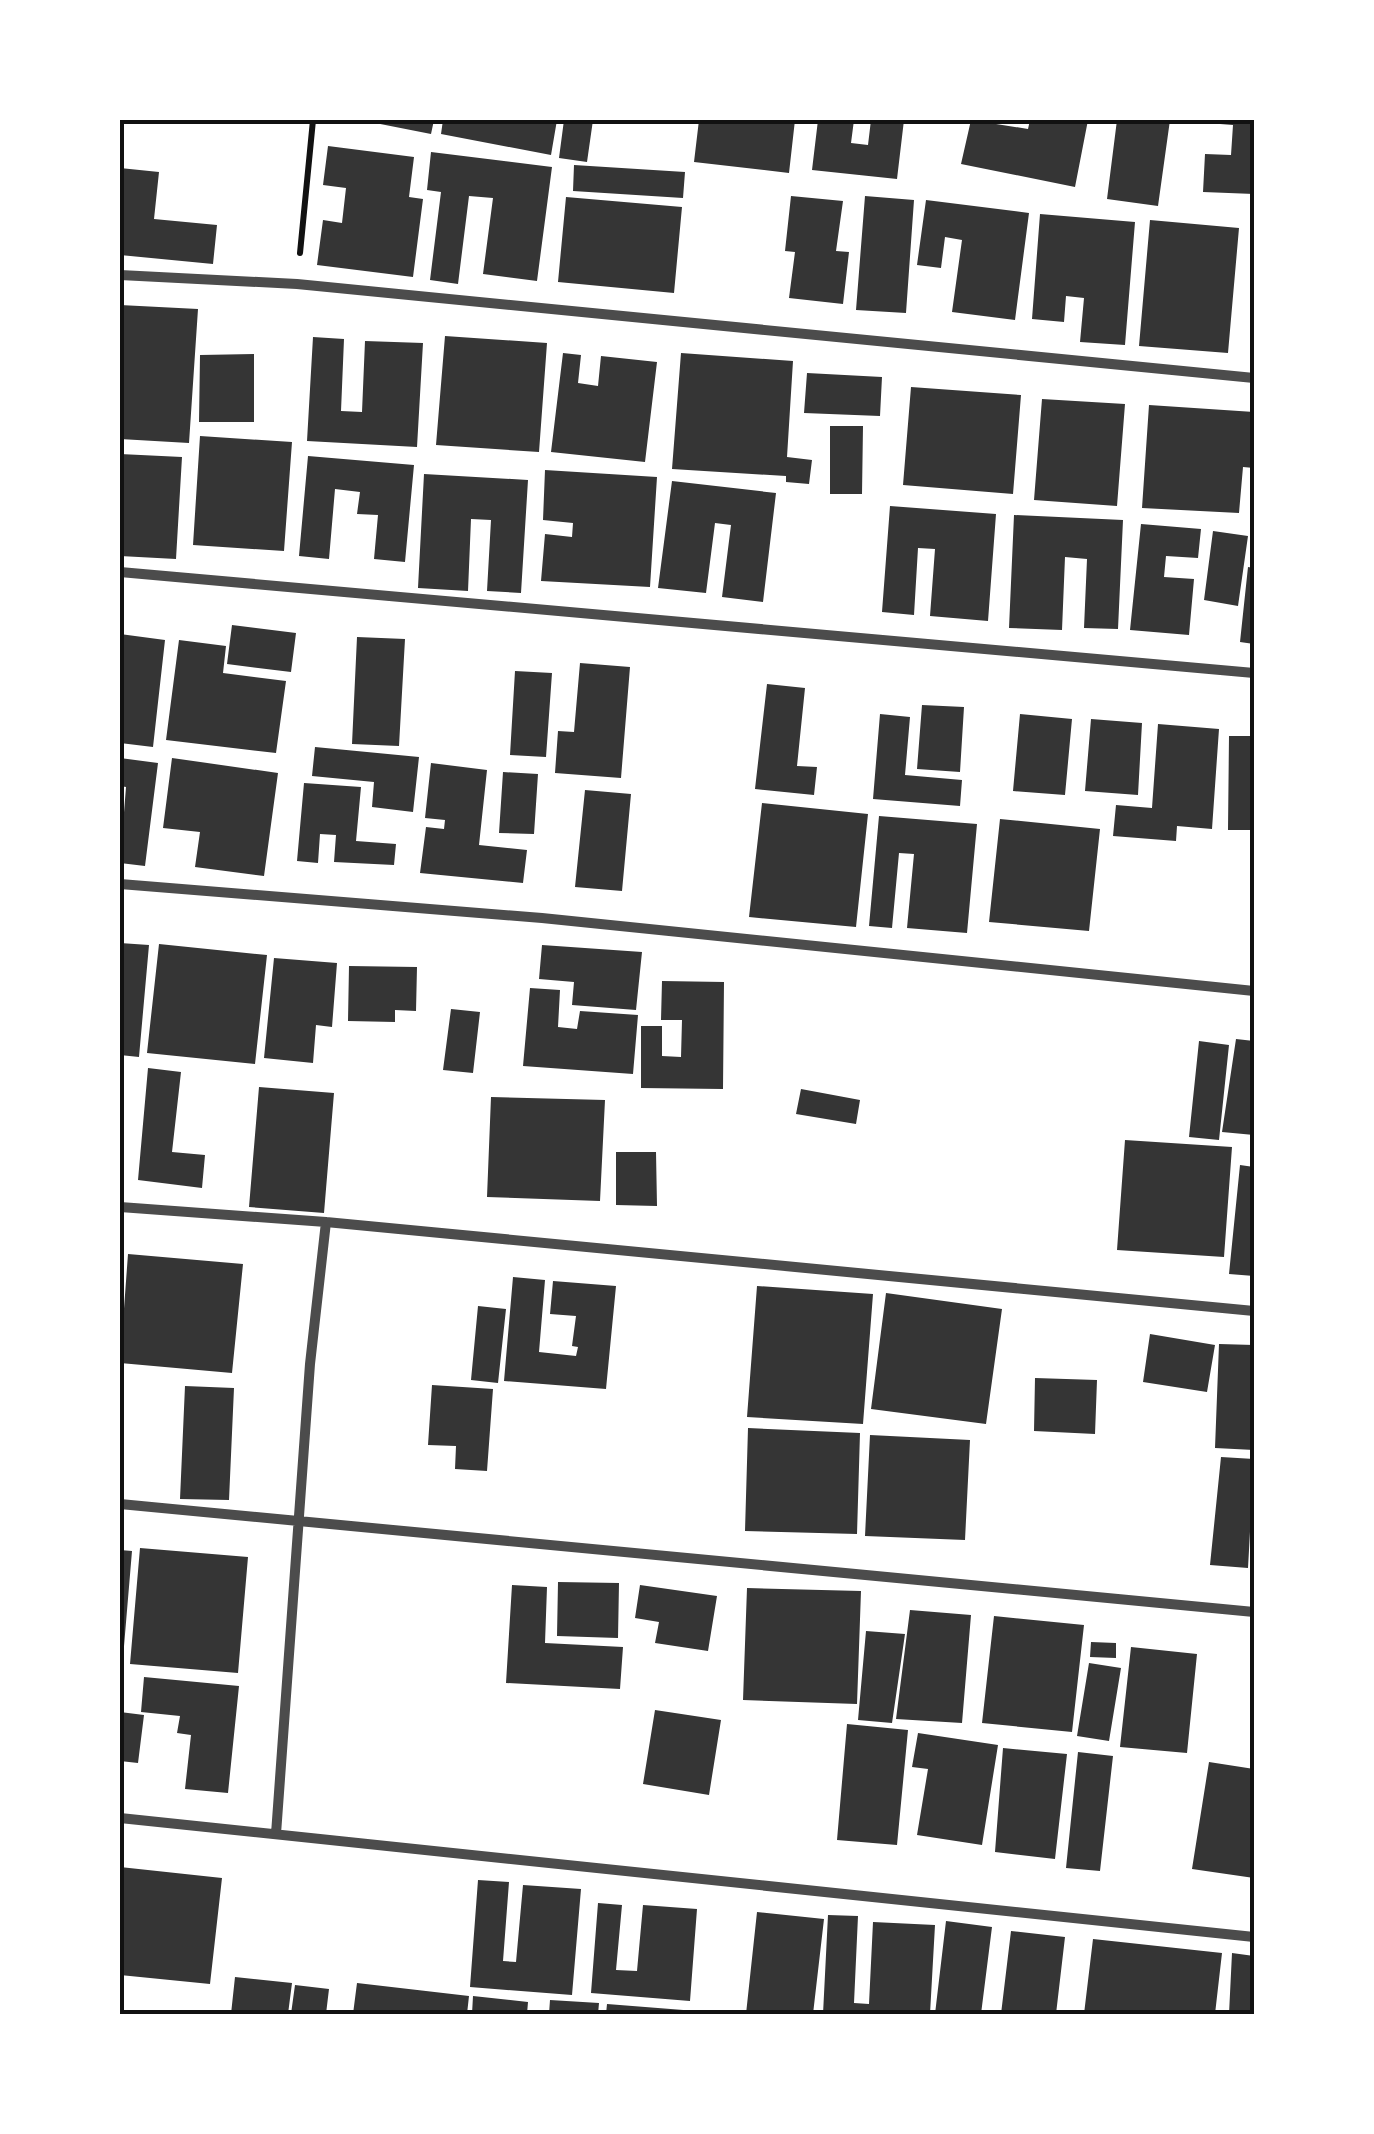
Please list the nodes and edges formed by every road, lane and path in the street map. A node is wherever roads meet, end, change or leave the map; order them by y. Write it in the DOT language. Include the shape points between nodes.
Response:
graph roads {
  1 [pos="313,120"];
  2 [pos="120,275"];
  3 [pos="297,284"];
  4 [pos="1254,378"];
  5 [pos="120,572"];
  6 [pos="1254,673"];
  7 [pos="120,884"];
  8 [pos="1254,991"];
  9 [pos="120,1206"];
  10 [pos="326,1222"];
  11 [pos="1254,1311"];
  12 [pos="120,1504"];
  13 [pos="298,1520"];
  14 [pos="1254,1612"];
  15 [pos="120,1818"];
  16 [pos="276,1834"];
  17 [pos="1254,1938"];
  1 -- 3 [label="path"];
  2 -- 3 [label="street"];
  3 -- 4 [label="street"];
  5 -- 6 [label="street"];
  7 -- 8 [label="street" via="542,918"];
  9 -- 10 [label="street"];
  10 -- 11 [label="street"];
  10 -- 13 [label="street"];
  12 -- 13 [label="street"];
  13 -- 14 [label="street"];
  13 -- 16 [label="street"];
  15 -- 16 [label="street"];
  16 -- 17 [label="street"];
}
